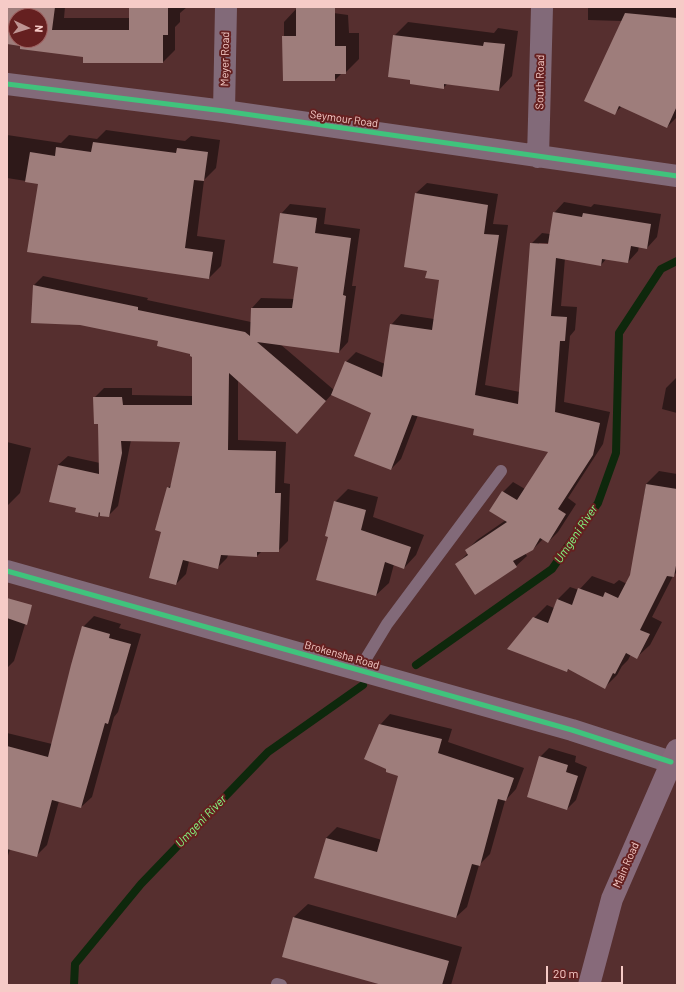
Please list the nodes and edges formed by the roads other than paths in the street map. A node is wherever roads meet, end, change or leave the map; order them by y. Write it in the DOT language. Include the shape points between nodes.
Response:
graph roads {
  1 [pos="226,7"];
  2 [pos="542,7"];
  3 [pos="7,84"];
  4 [pos="224,112"];
  5 [pos="538,157"];
  6 [pos="677,176"];
  7 [pos="501,471"];
  8 [pos="7,571"];
  9 [pos="359,670"];
  10 [pos="674,756"];
  11 [pos="589,985"];
  1 -- 4 [label="street, Meyer Road"];
  2 -- 5 [label="street, South Road"];
  3 -- 4 [label="street, Seymour Road"];
  4 -- 5 [label="street, Seymour Road"];
  5 -- 6 [label="street, Seymour Road"];
  7 -- 9 [label="lane" via="386,624"];
  8 -- 9 [label="street, Brokensha Road"];
  9 -- 10 [label="street, Brokensha Road"];
  10 -- 11 [label="main road, Main Road" via="612,898"];
}
